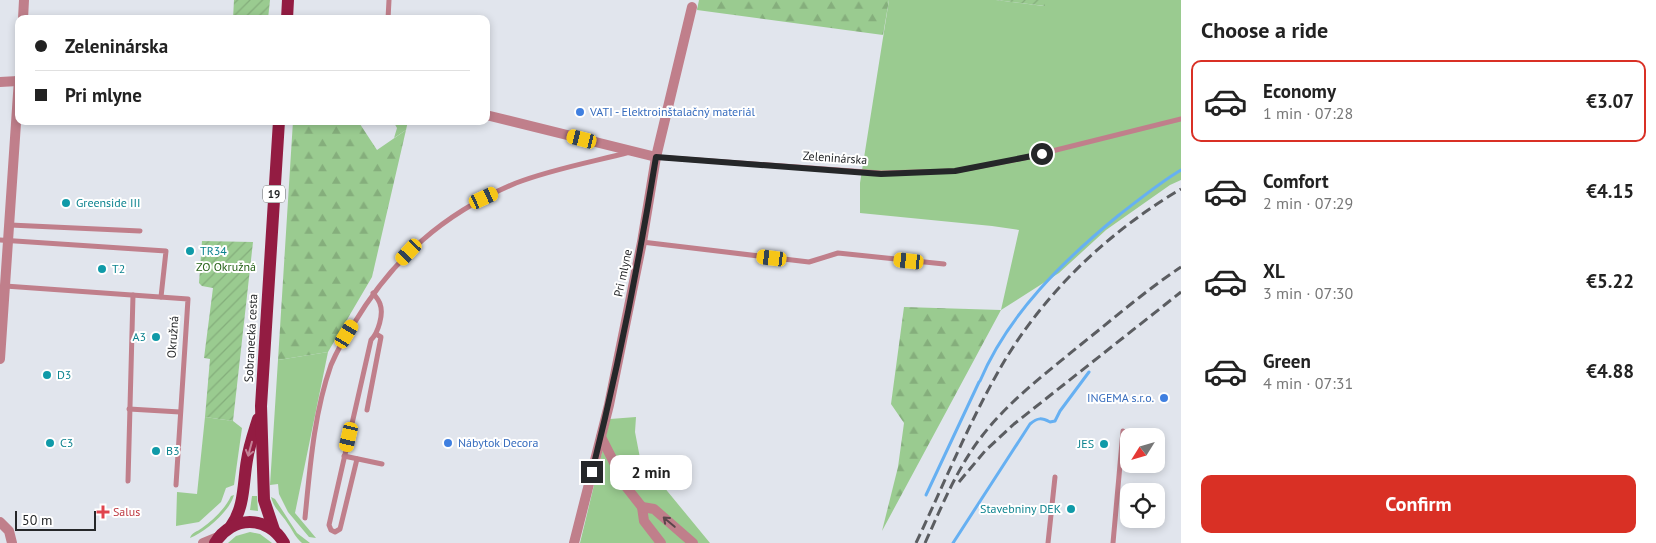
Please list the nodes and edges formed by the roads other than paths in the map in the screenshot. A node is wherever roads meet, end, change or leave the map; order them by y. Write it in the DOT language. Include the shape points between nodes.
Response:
graph roads {
  1 [pos="24,0"];
  2 [pos="288,0"];
  3 [pos="389,0"];
  4 [pos="692,4"];
  5 [pos="23,15"];
  6 [pos="287,15"];
  7 [pos="388,15"];
  8 [pos="15,81"];
  9 [pos="0,82"];
  10 [pos="490,116"];
  11 [pos="1181,119"];
  12 [pos="16,125"];
  13 [pos="279,125"];
  14 [pos="633,152"];
  15 [pos="656,157"];
  16 [pos="10,225"];
  17 [pos="140,232"];
  18 [pos="4,241"];
  19 [pos="642,242"];
  20 [pos="944,264"];
  21 [pos="5,286"];
  22 [pos="373,293"];
  23 [pos="132,295"];
  24 [pos="161,297"];
  25 [pos="376,334"];
  26 [pos="0,359"];
  27 [pos="261,406"];
  28 [pos="129,409"];
  29 [pos="367,410"];
  30 [pos="180,412"];
  31 [pos="601,437"];
  32 [pos="344,456"];
  33 [pos="357,459"];
  34 [pos="382,464"];
  35 [pos="1120,465"];
  36 [pos="1055,477"];
  37 [pos="128,481"];
  38 [pos="176,485"];
  39 [pos="642,507"];
  40 [pos="305,518"];
  41 [pos="0,522"];
  42 [pos="231,526"];
  43 [pos="274,530"];
  44 [pos="218,539"];
  45 [pos="14,543"];
  46 [pos="203,543"];
  47 [pos="284,543"];
  48 [pos="574,543"];
  49 [pos="661,543"];
  50 [pos="693,543"];
  51 [pos="1048,543"];
  52 [pos="1113,543"];
  1 -- 5 [label="street"];
  2 -- 6 [label="main road"];
  3 -- 7 [label="lane"];
  4 -- 15 [label="street, Pri mlyne"];
  8 -- 9 [label="street"];
  10 -- 14 [label="street, Zeleninárska"];
  11 -- 15 [label="lane, Zeleninárska" via="1024,158 955,171 881,174"];
  12 -- 16 [label="street"];
  13 -- 27 [label="main road, Sobranecká cesta / 19"];
  14 -- 15 [label="street, Zeleninárska"];
  14 -- 22 [label="lane" via="549,173 484,198 436,227"];
  15 -- 19 [label="street, Pri mlyne"];
  16 -- 17 [label="lane"];
  16 -- 18 [label="street"];
  18 -- 21 [label="street"];
  18 -- 24 [label="lane" via="166,251"];
  19 -- 20 [label="lane" via="809,262 838,253"];
  19 -- 31 [label="street, Pri mlyne"];
  21 -- 23 [label="lane"];
  21 -- 26 [label="street"];
  22 -- 25 [label="lane" via="381,305"];
  22 -- 40 [label="lane" via="332,363 324,389"];
  23 -- 24 [label="lane"];
  23 -- 28 [label="lane"];
  24 -- 30 [label="lane, Okružná" via="188,299"];
  25 -- 29 [label="lane" via="381,337"];
  25 -- 32 [label="lane" via="371,340"];
  27 -- 42 [label="main road, Sobranecká cesta / 19, one-way" via="247,459 240,507"];
  27 -- 43 [label="main road, Sobranecká cesta / 19" via="264,500"];
  28 -- 30 [label="lane"];
  28 -- 37 [label="lane"];
  30 -- 38 [label="lane, Okružná"];
  31 -- 39 [label="street" via="627,488"];
  31 -- 48 [label="street, Pri mlyne"];
  32 -- 33 [label="lane"];
  32 -- 33 [label="lane" via="328,525 335,532 341,526"];
  33 -- 34 [label="lane"];
  35 -- 52 [label="lane"];
  36 -- 51 [label="lane"];
  39 -- 49 [label="street" via="644,521"];
  50 -- 39 [label="street, one-way" via="654,509"];
  41 -- 45 [label="street" via="6,526"];
  42 -- 43 [label="main road" via="253,522"];
  42 -- 44 [label="main road, 19"];
  43 -- 47 [label="main road, 19"];
  44 -- 46 [label="street"];
}
